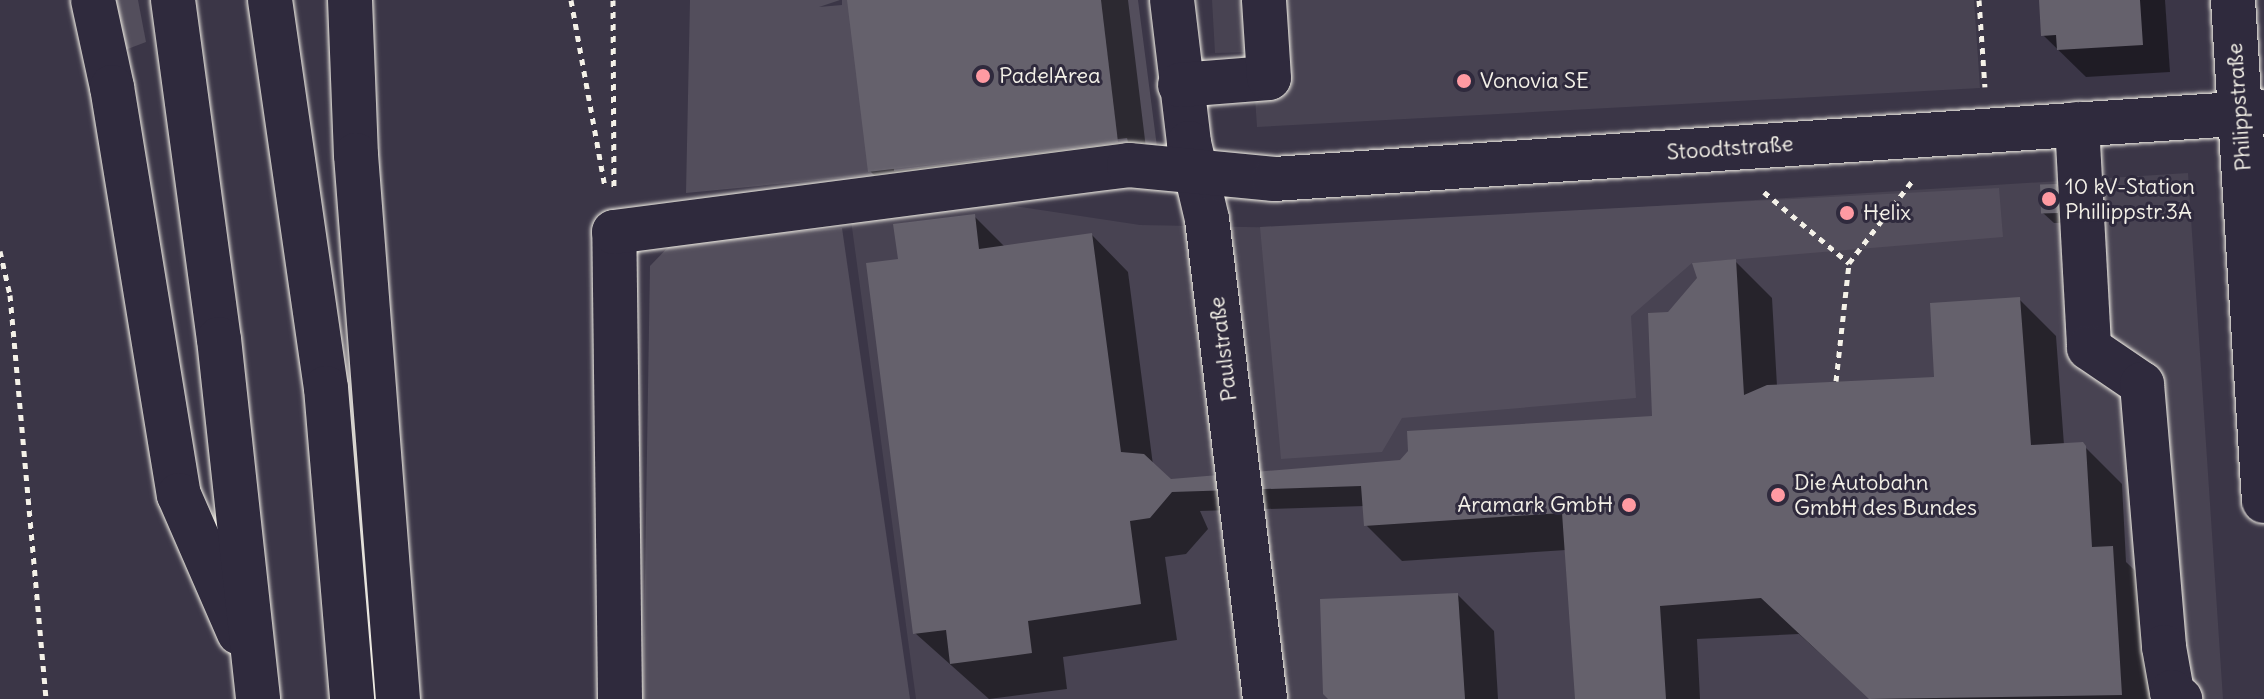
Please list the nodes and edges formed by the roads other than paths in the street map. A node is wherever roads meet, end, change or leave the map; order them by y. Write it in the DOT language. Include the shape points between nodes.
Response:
graph roads {
  1 [pos="93,0"];
  2 [pos="173,0"];
  3 [pos="270,0"];
  4 [pos="350,0"];
  5 [pos="1172,0"];
  6 [pos="1264,0"];
  7 [pos="2233,0"];
  8 [pos="1180,85"];
  9 [pos="2252,113"];
  10 [pos="2077,124"];
  11 [pos="1196,172"];
  12 [pos="2263,475"];
  13 [pos="257,685"];
  14 [pos="352,699"];
  15 [pos="398,699"];
  16 [pos="620,699"];
  17 [pos="1265,699"];
  18 [pos="2180,699"];
  1 -- 13 [label="main road" via="179,495"];
  2 -- 13 [label="main road" via="219,339"];
  3 -- 14 [label="main road" via="326,388"];
  4 -- 15 [label="main road" via="356,155"];
  5 -- 8 [label="main road, Paulstraße"];
  6 -- 8 [label="main road" via="1269,78"];
  7 -- 9 [label="main road, Philippstraße"];
  8 -- 11 [label="main road, Paulstraße"];
  9 -- 10 [label="main road, Stoodtstraße"];
  9 -- 12 [label="main road, Philippstraße"];
  10 -- 11 [label="main road, Stoodtstraße" via="1274,179"];
  10 -- 18 [label="main road" via="2089,348 2142,384 2164,647 2172,692"];
  11 -- 16 [label="main road, Stoodtstraße" via="1129,165 614,232 613,363 623,575"];
  11 -- 17 [label="main road, Paulstraße" via="1207,219"];
}
